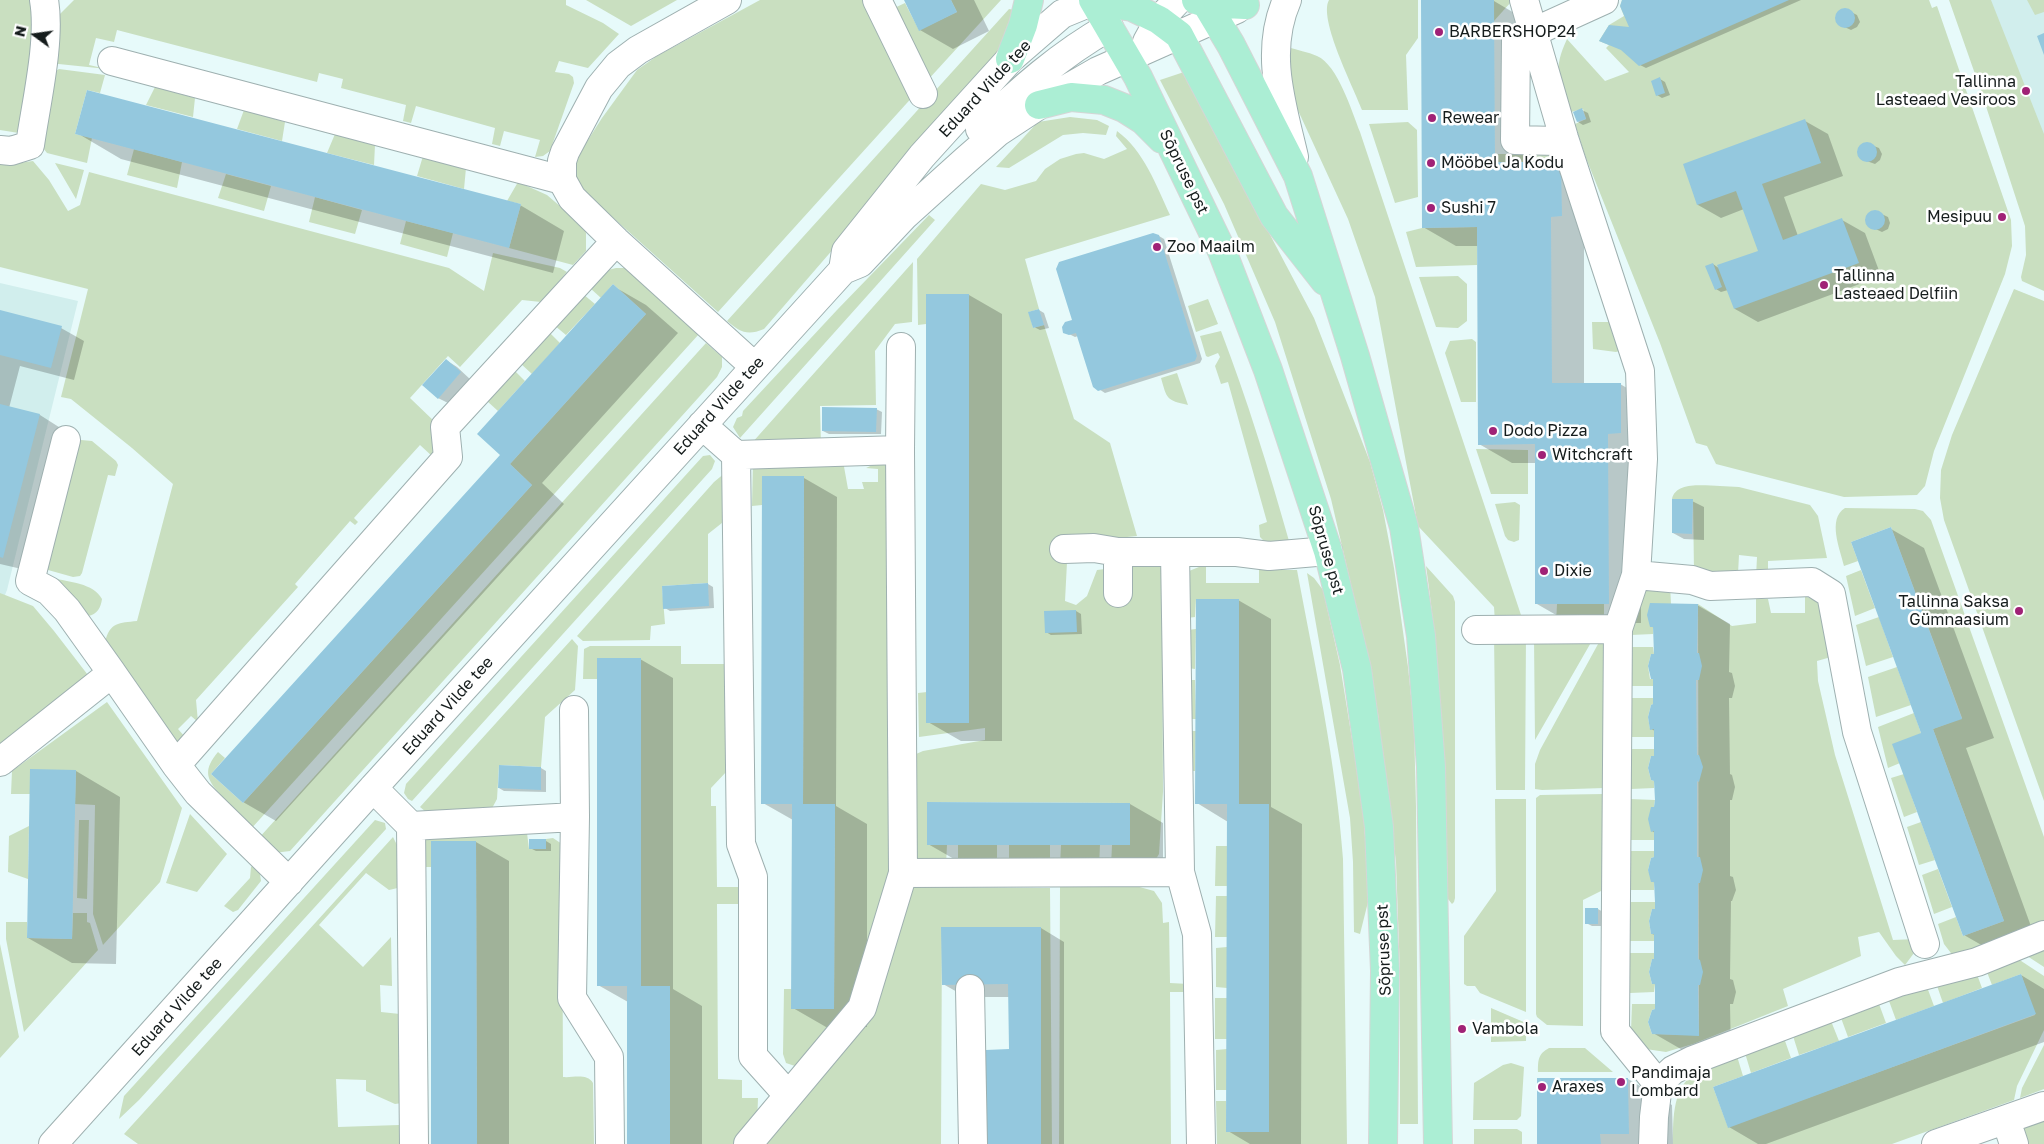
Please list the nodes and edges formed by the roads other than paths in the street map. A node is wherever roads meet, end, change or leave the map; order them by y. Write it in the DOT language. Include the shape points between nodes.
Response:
graph roads {
  1 [pos="44,0"];
  2 [pos="727,0"];
  3 [pos="877,0"];
  4 [pos="1030,0"];
  5 [pos="1094,0"];
  6 [pos="1178,0"];
  7 [pos="1287,0"];
  8 [pos="1524,0"];
  9 [pos="1604,0"];
  10 [pos="1251,2"];
  11 [pos="1135,3"];
  12 [pos="1205,5"];
  13 [pos="1109,27"];
  14 [pos="1169,27"];
  15 [pos="1532,33"];
  16 [pos="1010,59"];
  17 [pos="112,61"];
  18 [pos="1135,61"];
  19 [pos="923,94"];
  20 [pos="1038,105"];
  21 [pos="1564,138"];
  22 [pos="0,150"];
  23 [pos="1178,157"];
  24 [pos="1298,176"];
  25 [pos="562,180"];
  26 [pos="905,215"];
  27 [pos="616,241"];
  28 [pos="844,270"];
  29 [pos="1336,294"];
  30 [pos="901,347"];
  31 [pos="755,367"];
  32 [pos="702,425"];
  33 [pos="66,440"];
  34 [pos="900,450"];
  35 [pos="736,455"];
  36 [pos="1064,549"];
  37 [pos="1328,550"];
  38 [pos="1118,552"];
  39 [pos="1175,552"];
  40 [pos="1636,575"];
  41 [pos="1118,593"];
  42 [pos="1618,629"];
  43 [pos="1476,630"];
  44 [pos="112,673"];
  45 [pos="574,710"];
  46 [pos="0,762"];
  47 [pos="176,765"];
  48 [pos="373,788"];
  49 [pos="575,817"];
  50 [pos="411,826"];
  51 [pos="1180,872"];
  52 [pos="902,873"];
  53 [pos="289,882"];
  54 [pos="2044,935"];
  55 [pos="1925,944"];
  56 [pos="970,989"];
  57 [pos="1658,1084"];
  58 [pos="788,1095"];
  59 [pos="2044,1106"];
  60 [pos="2010,1132"];
  61 [pos="54,1144"];
  62 [pos="414,1144"];
  63 [pos="610,1144"];
  64 [pos="748,1144"];
  65 [pos="973,1144"];
  66 [pos="1201,1144"];
  67 [pos="1383,1144"];
  68 [pos="1438,1144"];
  69 [pos="1653,1144"];
  70 [pos="1936,1144"];
  1 -- 22 [label="street" via="42,64 30,145 11,151"];
  2 -- 25 [label="street" via="638,50 618,65 599,88 565,152"];
  3 -- 19 [label="street"];
  4 -- 16 [label="main road"];
  5 -- 11 [label="main road"];
  5 -- 13 [label="main road, Sõpruse pst"];
  5 -- 16 [label="street, Eduard Vilde tee" via="1062,14"];
  6 -- 14 [label="street"];
  7 -- 24 [label="street" via="1281,15 1275,64"];
  8 -- 15 [label="street"];
  9 -- 15 [label="street"];
  10 -- 12 [label="main road"];
  11 -- 13 [label="main road"];
  11 -- 14 [label="main road"];
  12 -- 14 [label="street"];
  12 -- 24 [label="main road" via="1231,45"];
  13 -- 18 [label="main road, Sõpruse pst"];
  13 -- 26 [label="street" via="1073,48 1010,99 966,143"];
  14 -- 18 [label="street"];
  14 -- 29 [label="main road" via="1274,216"];
  15 -- 21 [label="street"];
  15 -- 21 [label="street" via="1516,40 1515,140 1557,141"];
  16 -- 28 [label="street, Eduard Vilde tee" via="922,156 846,251"];
  17 -- 25 [label="street"];
  18 -- 20 [label="street, Eduard Vilde tee" via="1098,71"];
  18 -- 23 [label="main road, Sõpruse pst"];
  20 -- 23 [label="main road" via="1071,96 1111,102 1144,120"];
  20 -- 26 [label="street, Eduard Vilde tee" via="998,132"];
  21 -- 40 [label="street" via="1640,371 1643,459"];
  23 -- 37 [label="main road, Sõpruse pst" via="1222,251 1268,370"];
  24 -- 29 [label="main road"];
  25 -- 27 [label="street" via="572,198"];
  26 -- 28 [label="street, Eduard Vilde tee" via="860,264"];
  27 -- 31 [label="street"];
  27 -- 47 [label="street" via="445,427 448,456"];
  28 -- 31 [label="street, Eduard Vilde tee"];
  29 -- 68 [label="main road" via="1404,527 1421,636 1432,767"];
  30 -- 34 [label="street"];
  31 -- 32 [label="street, Eduard Vilde tee"];
  32 -- 35 [label="street"];
  32 -- 48 [label="street, Eduard Vilde tee"];
  33 -- 44 [label="street" via="30,582 49,591 67,610"];
  34 -- 35 [label="street"];
  34 -- 52 [label="street"];
  35 -- 58 [label="street" via="741,844 753,877 753,1056"];
  36 -- 38 [label="street" via="1094,548"];
  37 -- 39 [label="street" via="1269,556 1237,552"];
  37 -- 67 [label="main road, Sõpruse pst" via="1357,669 1380,827 1385,971"];
  38 -- 39 [label="street"];
  38 -- 41 [label="street"];
  39 -- 51 [label="street"];
  40 -- 42 [label="street"];
  40 -- 55 [label="street" via="1692,580 1710,586 1812,582 1831,594 1857,732"];
  42 -- 43 [label="street"];
  42 -- 57 [label="street" via="1615,1031"];
  44 -- 46 [label="street"];
  44 -- 47 [label="street"];
  45 -- 49 [label="street"];
  47 -- 53 [label="street" via="198,793"];
  48 -- 50 [label="street"];
  48 -- 53 [label="street, Eduard Vilde tee"];
  49 -- 50 [label="street"];
  49 -- 63 [label="street" via="572,998 609,1057"];
  50 -- 62 [label="street"];
  51 -- 52 [label="street"];
  51 -- 66 [label="street" via="1197,934"];
  52 -- 58 [label="street" via="862,1008"];
  53 -- 61 [label="street, Eduard Vilde tee"];
  54 -- 57 [label="street" via="1977,962 1899,982 1702,1057 1673,1070"];
  56 -- 65 [label="street"];
  57 -- 69 [label="street"];
  58 -- 64 [label="street"];
  59 -- 60 [label="street"];
  60 -- 70 [label="street"];
}
